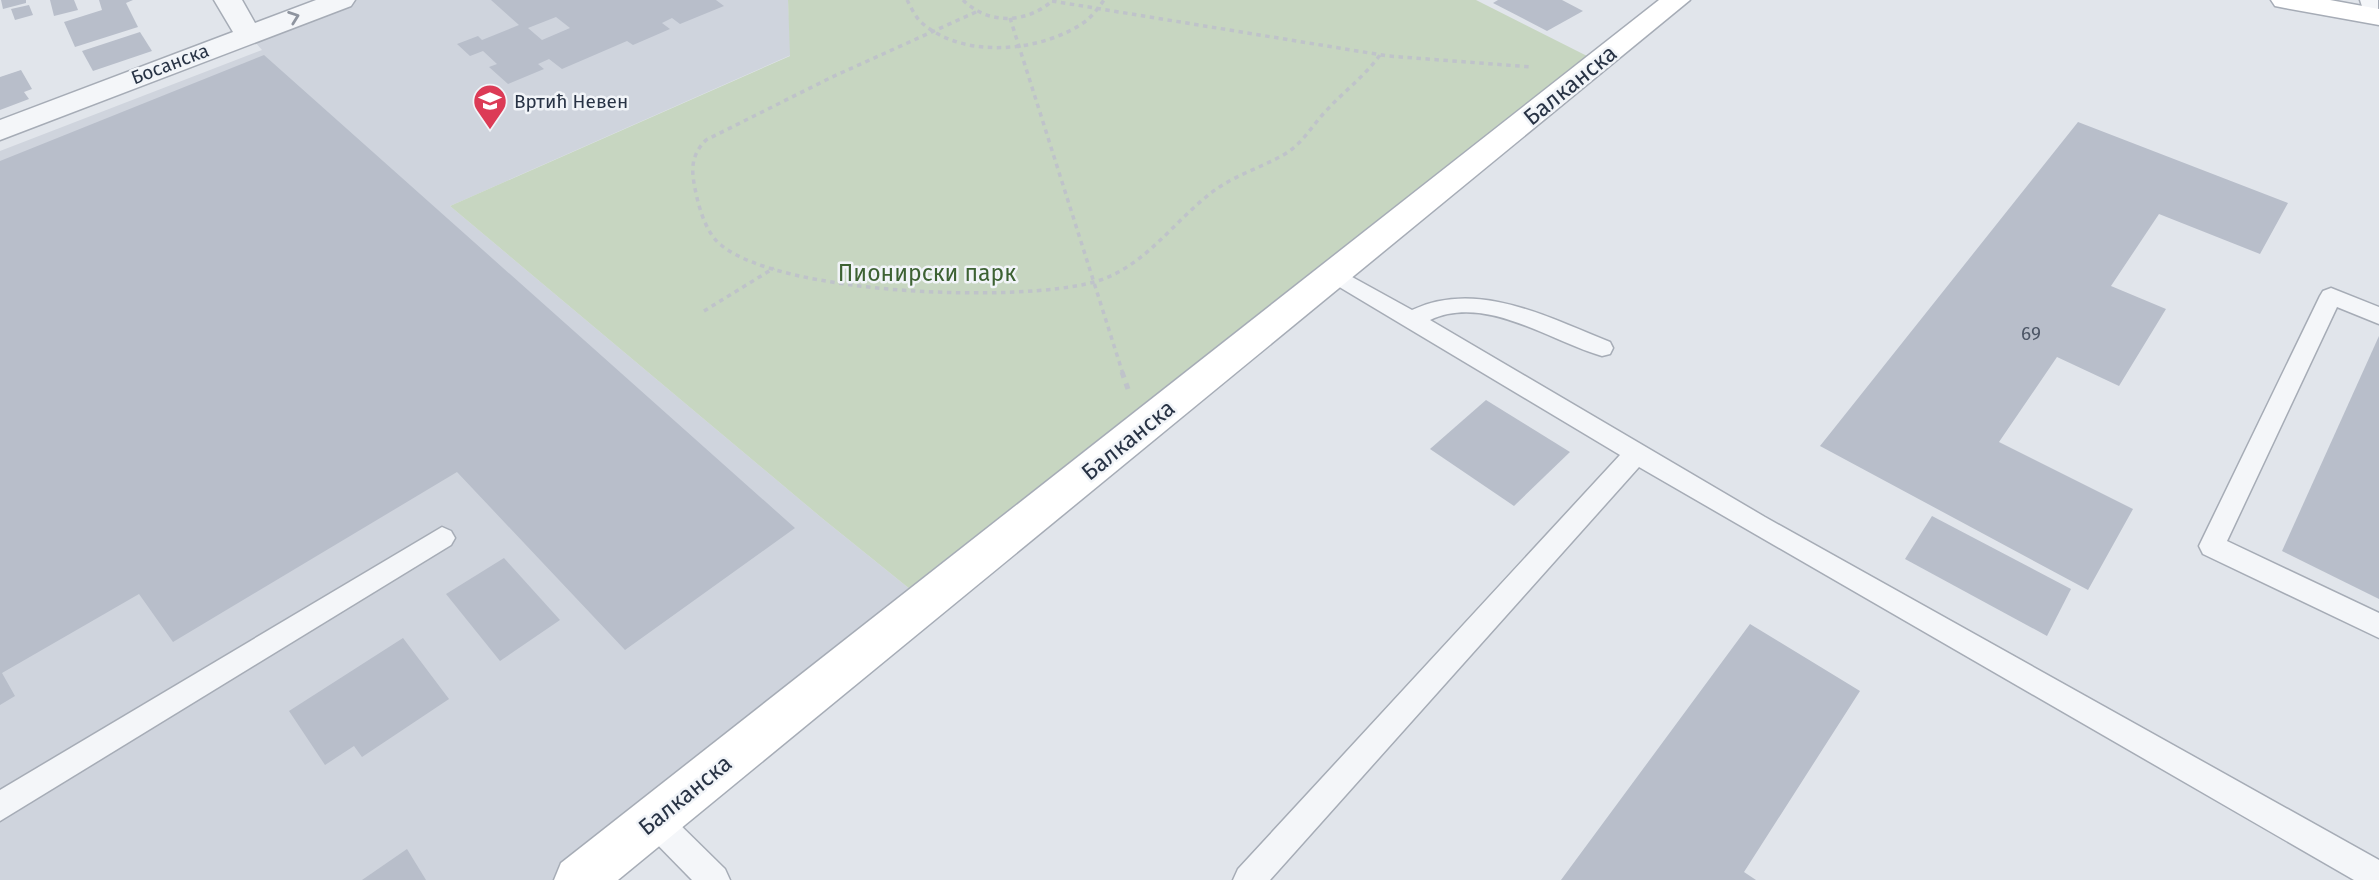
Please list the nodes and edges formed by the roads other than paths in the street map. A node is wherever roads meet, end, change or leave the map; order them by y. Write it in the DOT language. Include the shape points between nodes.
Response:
graph roads {
  1 [pos="228,0"];
  2 [pos="341,0"];
  3 [pos="1676,0"];
  4 [pos="2285,0"];
  5 [pos="2373,11"];
  6 [pos="248,34"];
  7 [pos="0,131"];
  8 [pos="1334,275"];
  9 [pos="2379,316"];
  10 [pos="1409,321"];
  11 [pos="1602,348"];
  12 [pos="1636,454"];
  13 [pos="442,538"];
  14 [pos="2379,626"];
  15 [pos="0,807"];
  16 [pos="654,820"];
  17 [pos="2379,877"];
  18 [pos="579,880"];
  19 [pos="714,880"];
  20 [pos="1249,880"];
  1 -- 6 [label="street"];
  6 -- 2 [label="street, Босанска, one-way"];
  3 -- 8 [label="main road, Балканска"];
  4 -- 5 [label="main road"];
  6 -- 7 [label="street, Босанска"];
  8 -- 10 [label="lane"];
  8 -- 16 [label="main road, Балканска"];
  9 -- 14 [label="lane" via="2331,296 2212,546"];
  10 -- 11 [label="lane" via="1436,307 1472,304"];
  10 -- 12 [label="lane"];
  12 -- 17 [label="lane"];
  12 -- 20 [label="lane"];
  13 -- 15 [label="lane"];
  16 -- 18 [label="main road, Балканска"];
  16 -- 19 [label="lane"];
}
